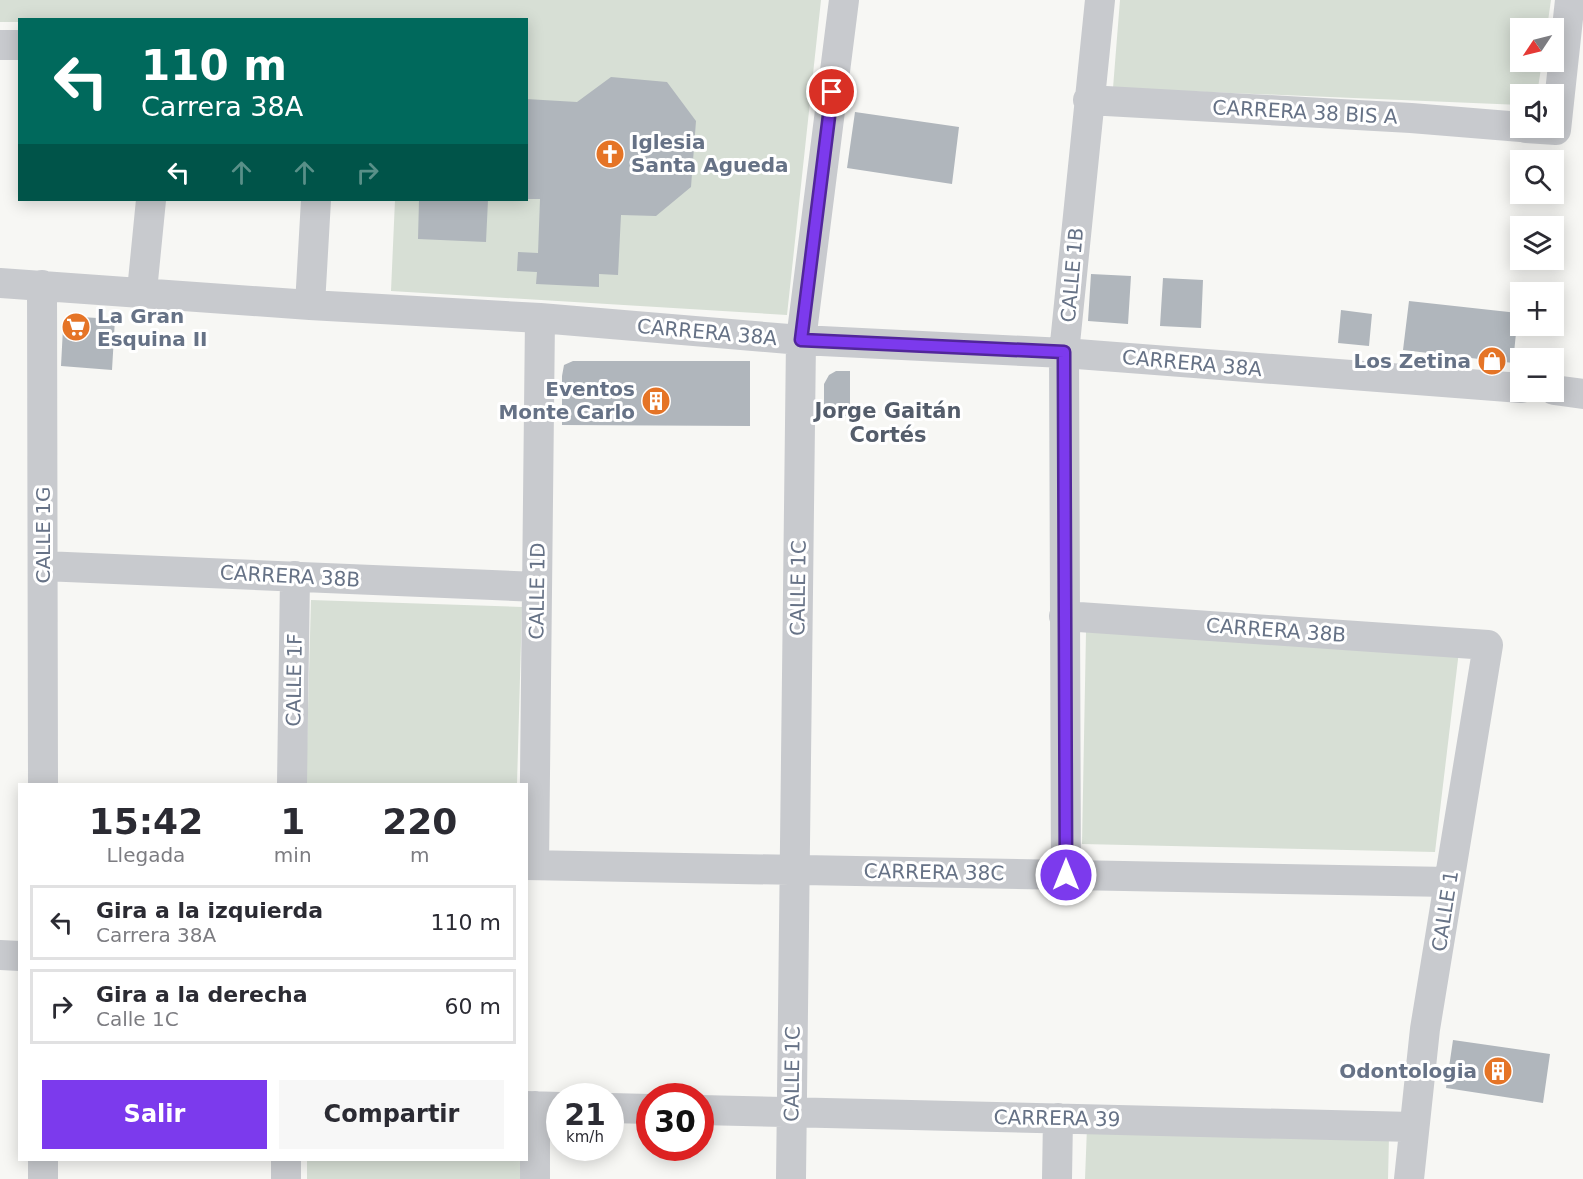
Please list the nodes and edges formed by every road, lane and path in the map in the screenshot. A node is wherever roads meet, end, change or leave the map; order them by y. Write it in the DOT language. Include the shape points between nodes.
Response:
graph roads {
  1 [pos="844,0"];
  2 [pos="1100,0"];
  3 [pos="1570,0"];
  4 [pos="0,45"];
  5 [pos="18,45"];
  6 [pos="1561,84"];
  7 [pos="1088,100"];
  8 [pos="1510,126"];
  9 [pos="150,201"];
  10 [pos="316,201"];
  11 [pos="0,283"];
  12 [pos="42,285"];
  13 [pos="142,291"];
  14 [pos="310,305"];
  15 [pos="540,318"];
  16 [pos="801,340"];
  17 [pos="1064,352"];
  18 [pos="1510,386"];
  19 [pos="1564,391"];
  20 [pos="1583,394"];
  21 [pos="43,566"];
  22 [pos="295,576"];
  23 [pos="537,587"];
  24 [pos="1064,616"];
  25 [pos="1488,645"];
  26 [pos="43,783"];
  27 [pos="292,783"];
  28 [pos="530,865"];
  29 [pos="795,870"];
  30 [pos="1066,875"];
  31 [pos="1449,882"];
  32 [pos="0,955"];
  33 [pos="18,956"];
  34 [pos="540,1106"];
  35 [pos="714,1110"];
  36 [pos="792,1112"];
  37 [pos="1058,1118"];
  38 [pos="1413,1127"];
  39 [pos="43,1161"];
  40 [pos="286,1161"];
  41 [pos="43,1179"];
  42 [pos="286,1179"];
  43 [pos="535,1179"];
  44 [pos="791,1179"];
  45 [pos="1057,1179"];
  46 [pos="1409,1179"];
  1 -- 16 [label="street, CALLE 1C"];
  2 -- 7 [label="street, CALLE 1B"];
  3 -- 6 [label="street"];
  4 -- 5 [label="street"];
  7 -- 8 [label="street, CARRERA 38 BIS A"];
  7 -- 17 [label="street, CALLE 1B"];
  9 -- 13 [label="street"];
  10 -- 14 [label="street"];
  11 -- 12 [label="street, CARRERA 38A"];
  12 -- 13 [label="street, CARRERA 38A"];
  12 -- 21 [label="street, CALLE 1G"];
  13 -- 14 [label="street, CARRERA 38A"];
  14 -- 15 [label="street, CARRERA 38A"];
  15 -- 16 [label="street, CARRERA 38A"];
  15 -- 23 [label="street, CALLE 1D"];
  16 -- 17 [label="street, CARRERA 38A"];
  16 -- 29 [label="street, CALLE 1C"];
  17 -- 18 [label="street, CARRERA 38A"];
  17 -- 24 [label="street, CALLE 1B"];
  19 -- 20 [label="street"];
  21 -- 22 [label="street, CARRERA 38B"];
  21 -- 26 [label="street, CALLE 1G"];
  22 -- 23 [label="street, CARRERA 38B"];
  22 -- 27 [label="street, CALLE 1F"];
  23 -- 28 [label="street, CALLE 1D"];
  24 -- 25 [label="street, CARRERA 38B"];
  24 -- 30 [label="street, CALLE 1B"];
  25 -- 31 [label="street, CALLE 1"];
  28 -- 29 [label="street, CARRERA 38C"];
  29 -- 30 [label="street, CARRERA 38C"];
  29 -- 36 [label="street, CALLE 1C"];
  30 -- 31 [label="street, CARRERA 38C"];
  31 -- 38 [label="street, CALLE 1"];
  32 -- 33 [label="street"];
  34 -- 43 [label="street"];
  35 -- 36 [label="street, CARRERA 39"];
  36 -- 37 [label="street, CARRERA 39"];
  36 -- 44 [label="street, CALLE 1C"];
  37 -- 38 [label="street, CARRERA 39"];
  37 -- 45 [label="street"];
  38 -- 46 [label="street, CALLE 1"];
  39 -- 41 [label="street"];
  40 -- 42 [label="street"];
}
